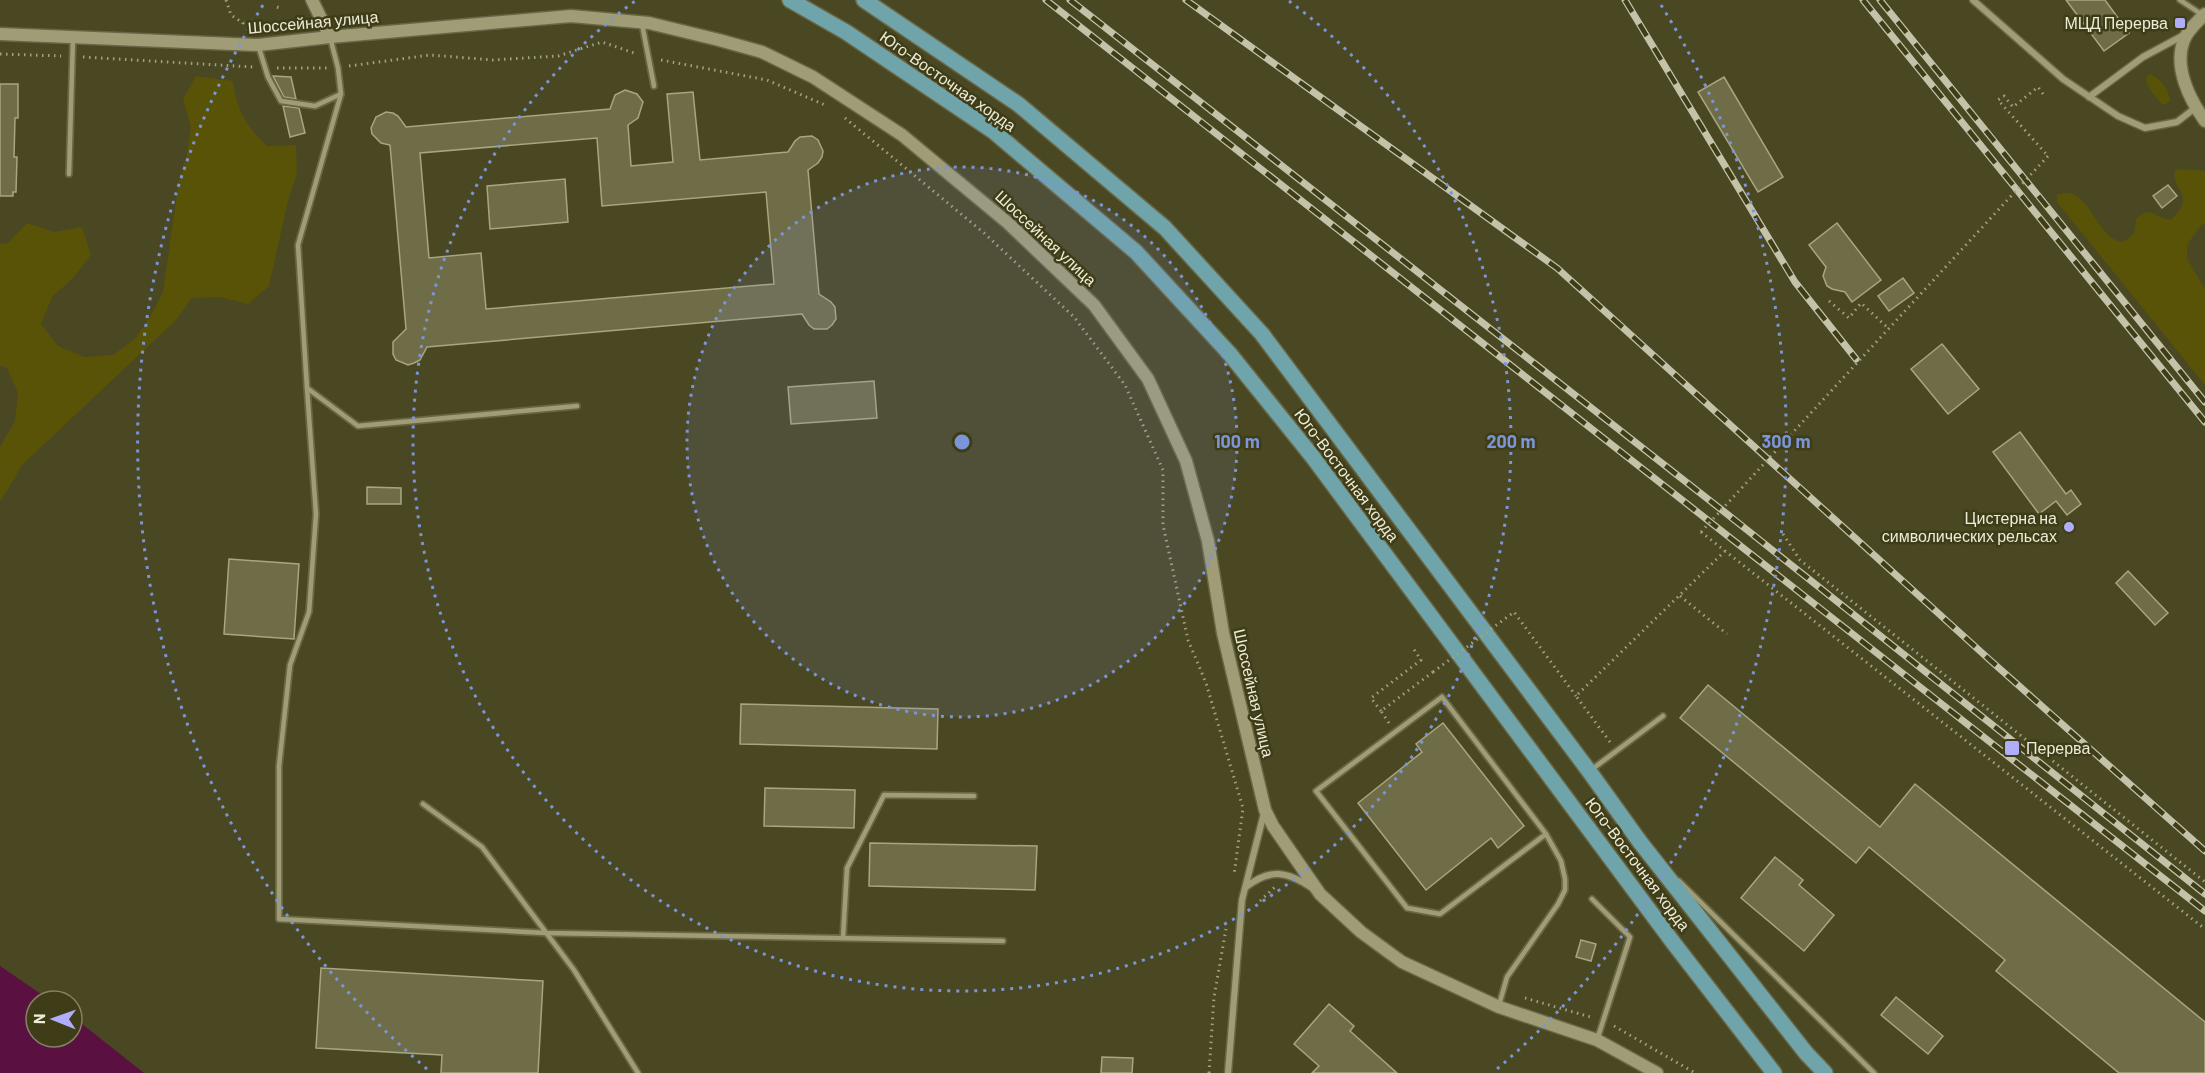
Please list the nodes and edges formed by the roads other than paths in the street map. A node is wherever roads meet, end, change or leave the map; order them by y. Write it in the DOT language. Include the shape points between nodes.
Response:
graph roads {
  1 [pos="312,0"];
  2 [pos="790,0"];
  3 [pos="864,0"];
  4 [pos="1973,0"];
  5 [pos="2180,0"];
  6 [pos="2204,15"];
  7 [pos="642,22"];
  8 [pos="2191,31"];
  9 [pos="0,34"];
  10 [pos="330,37"];
  11 [pos="74,38"];
  12 [pos="258,45"];
  13 [pos="654,86"];
  14 [pos="341,94"];
  15 [pos="2089,97"];
  16 [pos="2195,108"];
  17 [pos="2205,121"];
  18 [pos="69,174"];
  19 [pos="306,388"];
  20 [pos="577,406"];
  21 [pos="1663,716"];
  22 [pos="1589,771"];
  23 [pos="974,796"];
  24 [pos="423,804"];
  25 [pos="1265,810"];
  26 [pos="1546,834"];
  27 [pos="1640,842"];
  28 [pos="1245,887"];
  29 [pos="1320,894"];
  30 [pos="1592,899"];
  31 [pos="546,933"];
  32 [pos="843,938"];
  33 [pos="1003,941"];
  34 [pos="1499,1007"];
  35 [pos="1597,1040"];
  36 [pos="638,1073"];
  37 [pos="1227,1073"];
  38 [pos="1657,1073"];
  39 [pos="1774,1073"];
  40 [pos="1825,1073"];
  41 [pos="1874,1073"];
  1 -- 10 [label="main road"];
  2 -- 39 [label="main road, Юго-Восточная хорда" via="846,32 993,131 1136,252 1221,344 1312,456"];
  3 -- 22 [label="main road, Юго-Восточная хорда" via="1018,104 1165,228 1262,334"];
  4 -- 15 [label="street"];
  5 -- 6 [label="lane"];
  6 -- 8 [label="main road"];
  7 -- 10 [label="main road, Шоссейная улица" via="572,16"];
  7 -- 13 [label="lane"];
  7 -- 25 [label="main road, Шоссейная улица" via="762,52 813,77 902,135 1008,223 1094,305 1148,379 1185,461 1208,540 1223,633"];
  8 -- 15 [label="street" via="2143,57"];
  8 -- 16 [label="main road" via="2184,40 2181,60 2188,96"];
  9 -- 11 [label="main road, Шоссейная улица"];
  10 -- 12 [label="main road, Шоссейная улица"];
  10 -- 14 [label="lane"];
  11 -- 12 [label="main road, Шоссейная улица"];
  11 -- 18 [label="lane"];
  12 -- 14 [label="lane" via="281,101 315,106"];
  14 -- 19 [label="lane" via="298,245"];
  15 -- 16 [label="street" via="2145,128 2177,122"];
  16 -- 17 [label="main road"];
  19 -- 20 [label="lane" via="358,426"];
  19 -- 31 [label="lane" via="316,514 309,612 290,665 279,766 279,919"];
  21 -- 22 [label="lane"];
  22 -- 27 [label="main road, Юго-Восточная хорда"];
  23 -- 32 [label="lane" via="884,795 847,868"];
  24 -- 31 [label="lane" via="482,847"];
  25 -- 28 [label="street"];
  25 -- 29 [label="main road, Шоссейная улица"];
  26 -- 26 [label="lane" via="1440,914 1407,908 1317,791 1442,697"];
  26 -- 34 [label="lane" via="1561,861 1565,890 1508,977"];
  27 -- 40 [label="main road, Юго-Восточная хорда"];
  27 -- 41 [label="lane"];
  28 -- 29 [label="street" via="1257,878 1280,874 1298,878"];
  28 -- 37 [label="street"];
  29 -- 34 [label="main road, Шоссейная улица" via="1361,932 1402,962"];
  30 -- 35 [label="lane" via="1630,937"];
  31 -- 32 [label="lane"];
  31 -- 36 [label="lane" via="574,970"];
  32 -- 33 [label="lane"];
  34 -- 35 [label="main road, Шоссейная улица"];
  35 -- 38 [label="main road, Шоссейная улица"];
}
